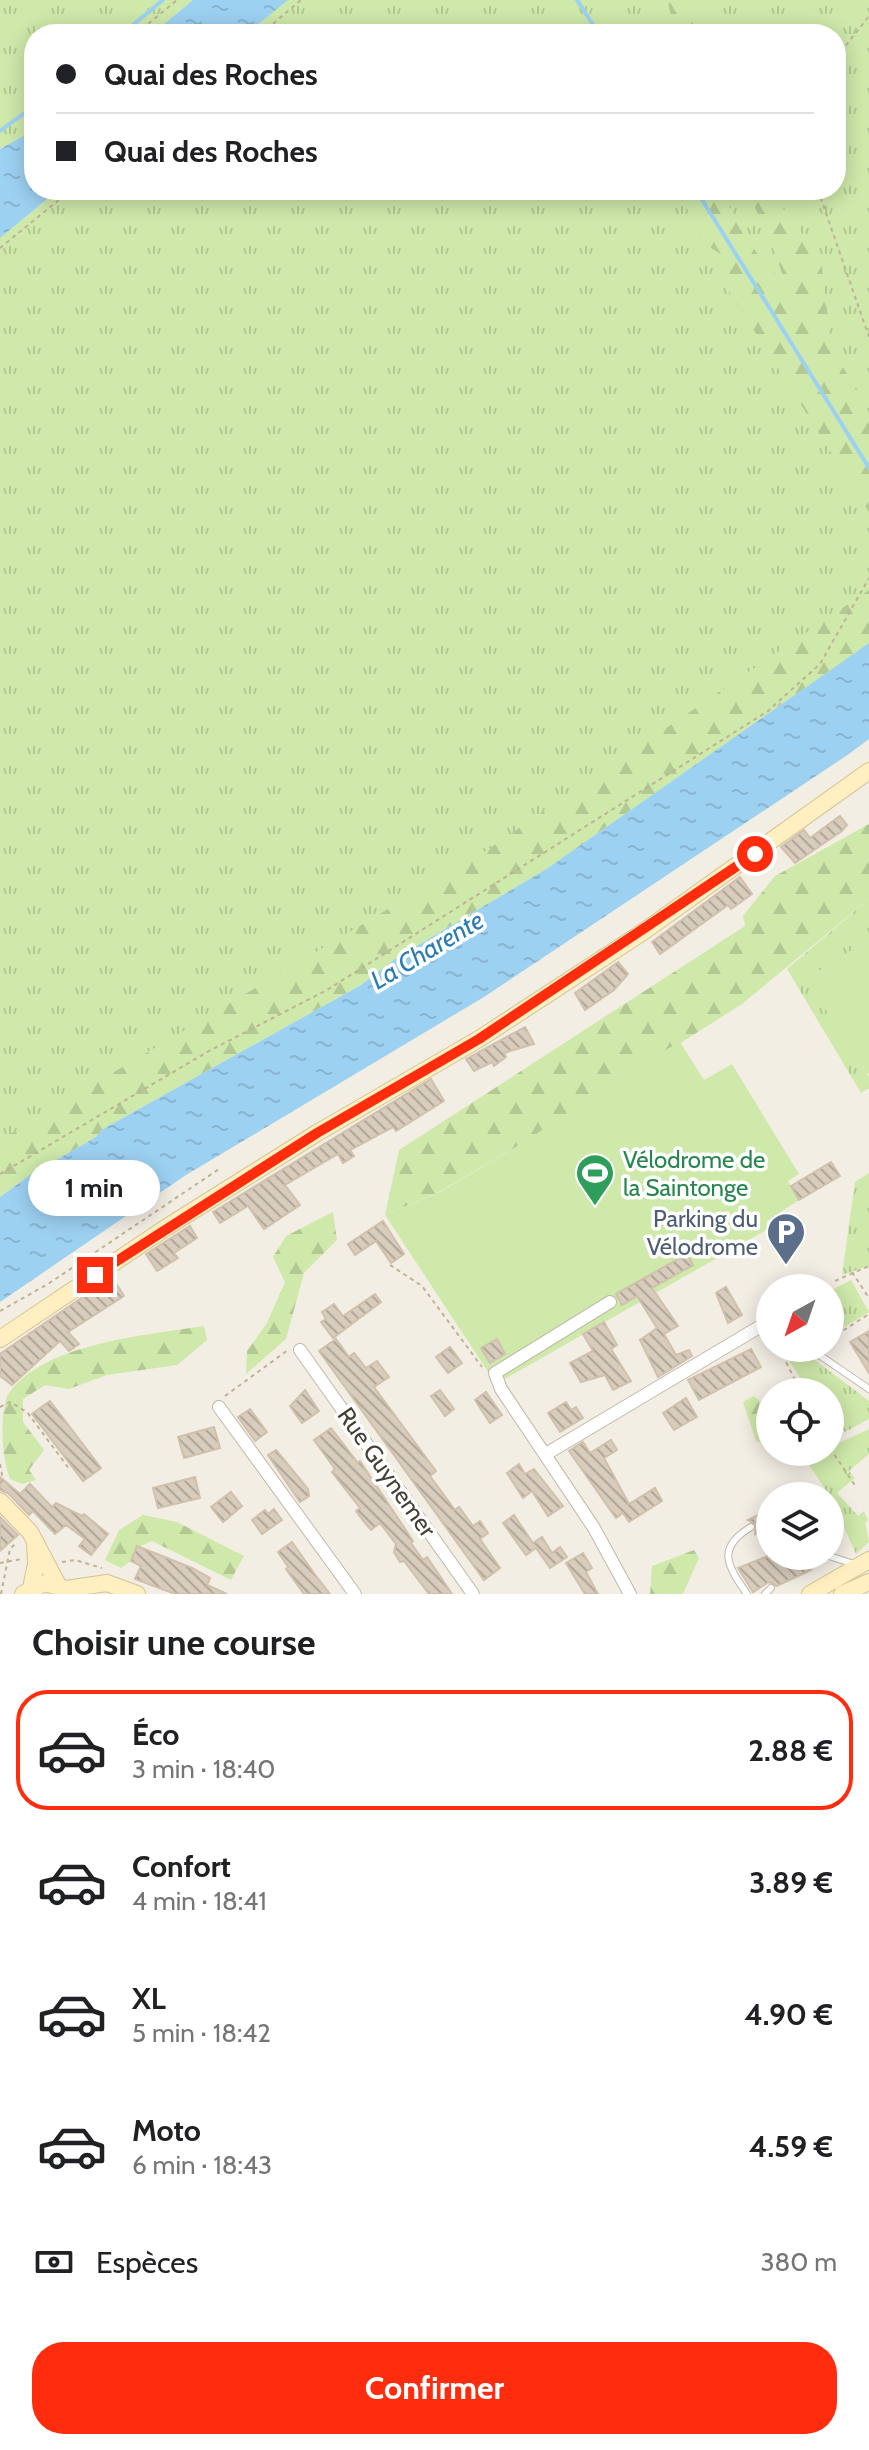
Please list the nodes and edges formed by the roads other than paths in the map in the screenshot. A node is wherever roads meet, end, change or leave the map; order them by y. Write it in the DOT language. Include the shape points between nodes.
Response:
graph roads {
  1 [pos="869,771"];
  2 [pos="610,1302"];
  3 [pos="756,1328"];
  4 [pos="0,1339"];
  5 [pos="300,1350"];
  6 [pos="829,1362"];
  7 [pos="869,1389"];
  8 [pos="219,1407"];
  9 [pos="546,1454"];
  10 [pos="0,1501"];
  11 [pos="751,1527"];
  12 [pos="29,1538"];
  13 [pos="844,1559"];
  14 [pos="865,1563"];
  15 [pos="869,1582"];
  16 [pos="65,1589"];
  17 [pos="25,1592"];
  18 [pos="135,1593"];
  19 [pos="105,1594"];
  20 [pos="355,1594"];
  21 [pos="473,1594"];
  22 [pos="630,1594"];
  23 [pos="747,1594"];
  24 [pos="810,1594"];
  25 [pos="842,1594"];
  1 -- 4 [label="street" via="643,932 479,1039 167,1227"];
  2 -- 9 [label="street" via="495,1373"];
  3 -- 9 [label="street"];
  5 -- 21 [label="street, Rue Guynemer"];
  6 -- 7 [label="lane"];
  8 -- 20 [label="street"];
  9 -- 22 [label="street"];
  10 -- 12 [label="street"];
  11 -- 23 [label="lane" via="734,1537 727,1552 731,1570"];
  12 -- 16 [label="street"];
  12 -- 17 [label="street" via="36,1564"];
  13 -- 14 [label="lane"];
  14 -- 24 [label="street"];
  15 -- 25 [label="street"];
  16 -- 17 [label="street" via="45,1583"];
  16 -- 18 [label="street" via="107,1583"];
  18 -- 19 [label="street"];
}
